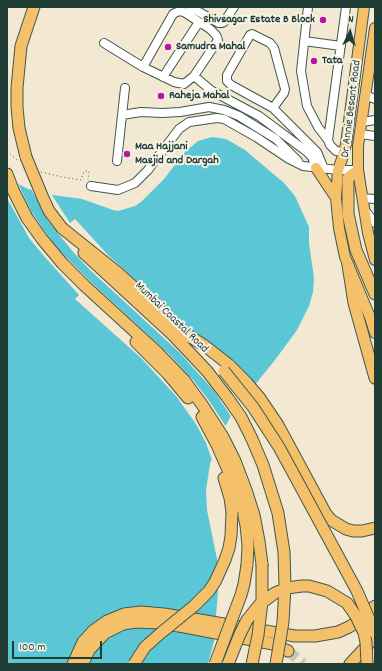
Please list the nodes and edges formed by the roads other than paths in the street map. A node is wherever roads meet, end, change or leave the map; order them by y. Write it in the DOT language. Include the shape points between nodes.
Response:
graph roads {
  1 [pos="34,7"];
  2 [pos="190,7"];
  3 [pos="234,7"];
  4 [pos="308,7"];
  5 [pos="344,7"];
  6 [pos="364,7"];
  7 [pos="198,22"];
  8 [pos="375,32"];
  9 [pos="304,41"];
  10 [pos="104,43"];
  11 [pos="341,46"];
  12 [pos="374,50"];
  13 [pos="372,65"];
  14 [pos="143,66"];
  15 [pos="194,76"];
  16 [pos="163,77"];
  17 [pos="125,88"];
  18 [pos="370,97"];
  19 [pos="273,108"];
  20 [pos="122,115"];
  21 [pos="375,120"];
  22 [pos="362,122"];
  23 [pos="360,134"];
  24 [pos="375,136"];
  25 [pos="328,140"];
  26 [pos="344,152"];
  27 [pos="117,161"];
  28 [pos="303,166"];
  29 [pos="320,168"];
  30 [pos="338,170"];
  31 [pos="358,171"];
  32 [pos="7,174"];
  33 [pos="91,186"];
  34 [pos="336,198"];
  35 [pos="362,198"];
  36 [pos="375,199"];
  37 [pos="364,208"];
  38 [pos="375,223"];
  39 [pos="62,228"];
  40 [pos="375,260"];
  41 [pos="348,265"];
  42 [pos="85,286"];
  43 [pos="375,294"];
  44 [pos="375,333"];
  45 [pos="186,334"];
  46 [pos="375,378"];
  47 [pos="205,423"];
  48 [pos="375,528"];
  49 [pos="375,606"];
  50 [pos="375,633"];
  51 [pos="375,637"];
  52 [pos="288,651"];
  53 [pos="73,664"];
  54 [pos="83,664"];
  55 [pos="134,664"];
  56 [pos="216,664"];
  57 [pos="228,664"];
  58 [pos="252,664"];
  59 [pos="276,664"];
  60 [pos="350,664"];
  61 [pos="367,664"];
  1 -- 39 [label="highway, Mumbai Coastal Road, bridge" via="23,40 18,67 16,88 19,128 35,180"];
  2 -- 3 [label="street" via="222,23"];
  4 -- 9 [label="street"];
  5 -- 11 [label="street"];
  6 -- 26 [label="main road, Dr Annie Besant Road"];
  7 -- 14 [label="street" via="184,12 174,14"];
  7 -- 15 [label="street" via="216,35 218,40"];
  7 -- 16 [label="street"];
  8 -- 12 [label="main road, Dr Annie Besant Road"];
  9 -- 11 [label="street"];
  9 -- 25 [label="street" via="301,71 307,106"];
  10 -- 14 [label="street"];
  11 -- 25 [label="street"];
  12 -- 13 [label="main road, Dr Annie Besant Road"];
  13 -- 18 [label="main road, Dr Annie Besant Road"];
  14 -- 16 [label="street"];
  15 -- 16 [label="street" via="184,84"];
  15 -- 29 [label="street" via="212,91 259,116 306,151"];
  17 -- 20 [label="street"];
  18 -- 22 [label="main road, Dr Annie Besant Road"];
  19 -- 19 [label="street" via="227,81 227,75 252,34 270,43 274,48 285,89"];
  19 -- 29 [label="street" via="317,152"];
  20 -- 27 [label="street"];
  20 -- 28 [label="street" via="141,112 180,112 209,107 224,110 239,116 276,139"];
  21 -- 22 [label="street"];
  22 -- 23 [label="main road, Dr Annie Besant Road"];
  23 -- 24 [label="street"];
  23 -- 31 [label="main road, Dr Annie Besant Road"];
  25 -- 26 [label="street" via="336,151"];
  26 -- 30 [label="main road, Dr Annie Besant Road"];
  28 -- 29 [label="street"];
  28 -- 33 [label="street" via="224,119 205,119 189,122 178,129 148,170 135,183 118,190"];
  29 -- 30 [label="street"];
  29 -- 34 [label="main road"];
  30 -- 31 [label="street"];
  30 -- 34 [label="main road, Dr Annie Besant Road"];
  31 -- 35 [label="main road, Dr Annie Besant Road"];
  31 -- 43 [label="highway" via="348,178 348,214 361,264"];
  32 -- 42 [label="highway" via="28,218 42,239"];
  34 -- 41 [label="main road, Dr Annie Besant Road" via="339,228"];
  35 -- 36 [label="street"];
  35 -- 37 [label="main road, Dr Annie Besant Road"];
  37 -- 38 [label="street"];
  37 -- 40 [label="main road, Dr Annie Besant Road"];
  39 -- 45 [label="highway" via="117,272"];
  39 -- 59 [label="highway, Mumbai Coastal Road, bridge" via="85,255 173,335 207,371 241,417 252,439 272,491 284,552 285,606"];
  41 -- 44 [label="main road, Dr Annie Besant Road"];
  41 -- 46 [label="highway" via="354,303"];
  42 -- 47 [label="highway" via="113,319 168,374"];
  42 -- 58 [label="highway, bridge" via="184,380 223,437 235,461 254,515 262,564 262,602"];
  45 -- 48 [label="highway" via="228,364 259,397 278,425 331,520 353,531"];
  45 -- 50 [label="highway, bridge" via="224,371 279,446 357,592"];
  47 -- 55 [label="highway, bridge" via="230,498 231,536 225,560 209,591 153,639"];
  47 -- 56 [label="highway, bridge" via="232,479 246,524 248,546 244,584"];
  49 -- 53 [label="highway, bridge" via="355,624 338,632 315,636 290,635 174,615 133,613 116,617 93,630 83,642"];
  51 -- 60 [label="highway"];
  52 -- 54 [label="highway, bridge" via="273,644 200,630 136,622 123,624 105,633 89,650"];
  57 -- 61 [label="highway, bridge" via="247,620 260,604 275,593 302,586 334,594 347,603 364,633"];
}
